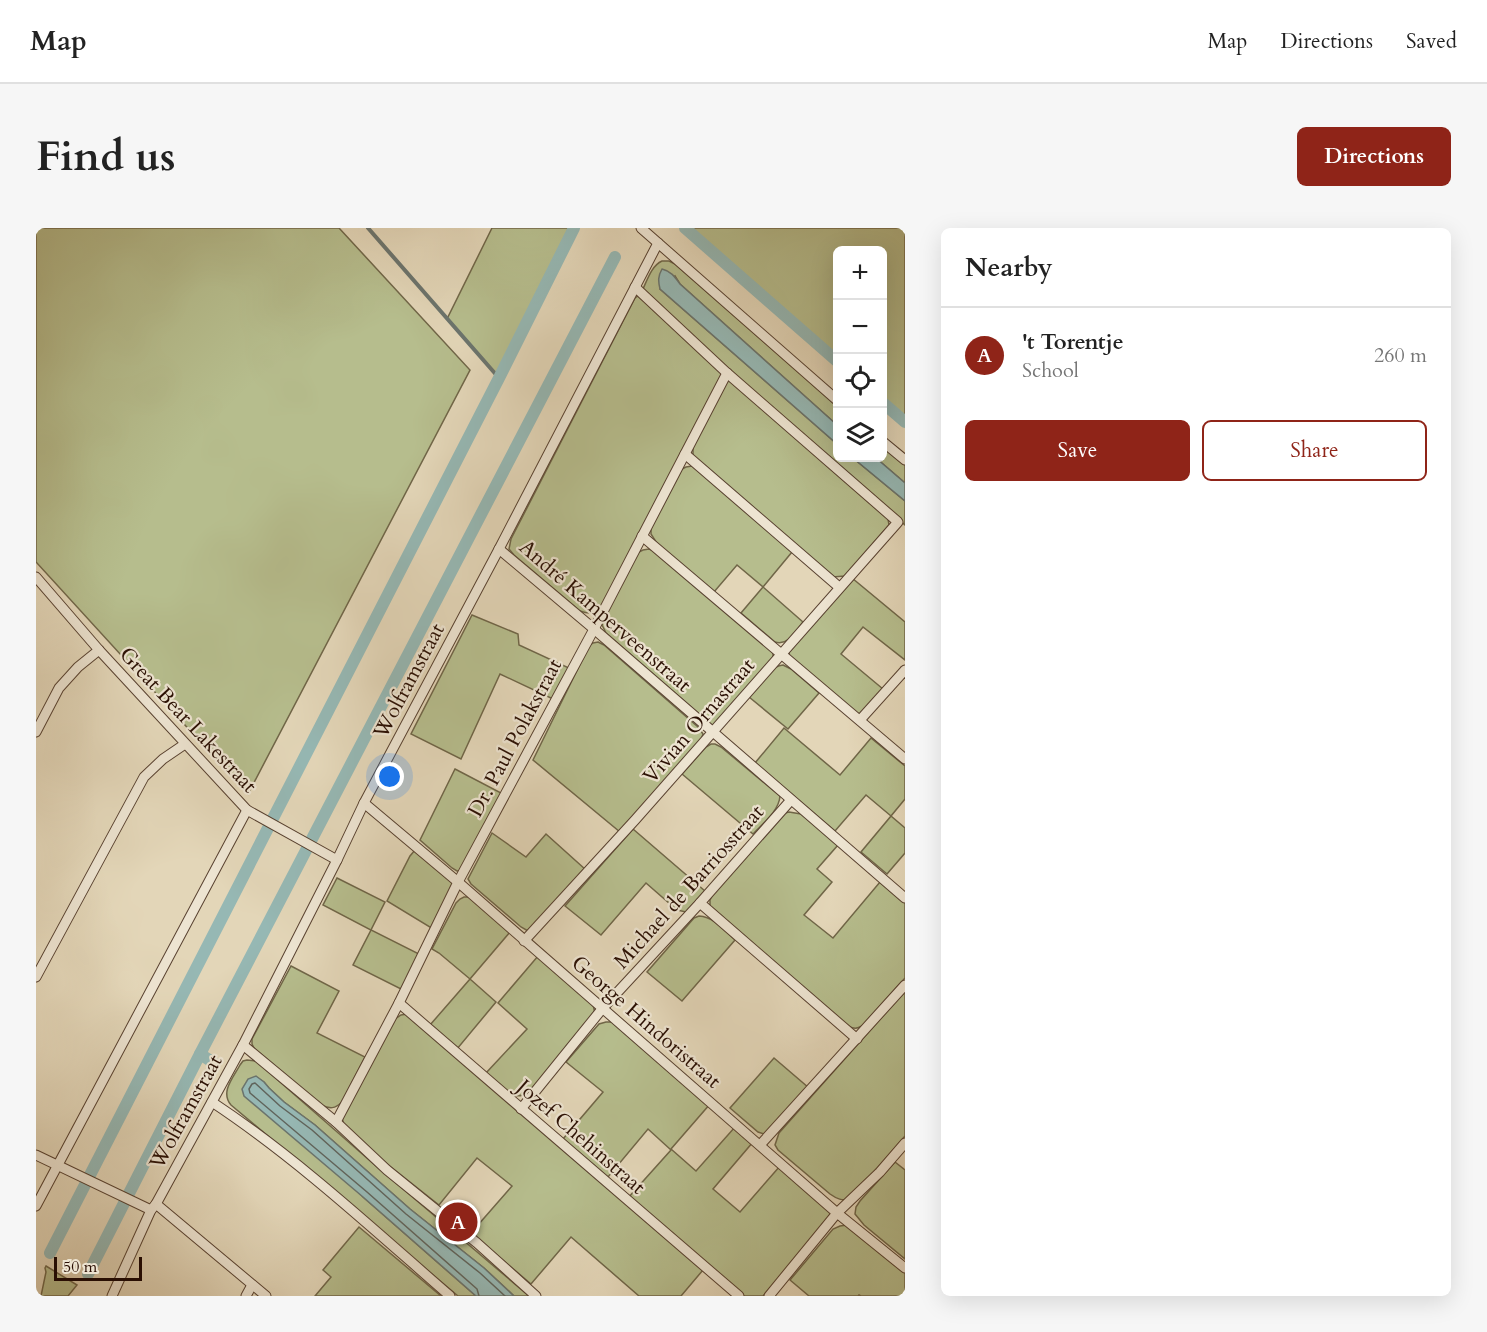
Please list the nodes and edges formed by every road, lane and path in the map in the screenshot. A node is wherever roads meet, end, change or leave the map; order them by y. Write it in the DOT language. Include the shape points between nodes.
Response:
graph roads {
  1 [pos="641,228"];
  2 [pos="658,243"];
  3 [pos="635,287"];
  4 [pos="727,373"];
  5 [pos="833,397"];
  6 [pos="887,445"];
  7 [pos="685,454"];
  8 [pos="905,460"];
  9 [pos="642,536"];
  10 [pos="499,549"];
  11 [pos="36,577"];
  12 [pos="839,588"];
  13 [pos="594,629"];
  14 [pos="99,651"];
  15 [pos="781,654"];
  16 [pos="905,670"];
  17 [pos="860,720"];
  18 [pos="36,732"];
  19 [pos="712,732"];
  20 [pos="185,744"];
  21 [pos="905,759"];
  22 [pos="792,800"];
  23 [pos="364,803"];
  24 [pos="247,810"];
  25 [pos="332,857"];
  26 [pos="458,882"];
  27 [pos="905,898"];
  28 [pos="700,903"];
  29 [pos="524,941"];
  30 [pos="36,977"];
  31 [pos="905,985"];
  32 [pos="399,1004"];
  33 [pos="602,1009"];
  34 [pos="857,1039"];
  35 [pos="243,1045"];
  36 [pos="212,1102"];
  37 [pos="521,1109"];
  38 [pos="336,1122"];
  39 [pos="905,1143"];
  40 [pos="760,1145"];
  41 [pos="36,1155"];
  42 [pos="57,1166"];
  43 [pos="36,1206"];
  44 [pos="151,1207"];
  45 [pos="837,1213"];
  46 [pos="905,1268"];
  47 [pos="252,1284"];
  48 [pos="112,1296"];
  49 [pos="246,1296"];
  50 [pos="266,1296"];
  51 [pos="450,1296"];
  52 [pos="536,1296"];
  53 [pos="739,1296"];
  54 [pos="769,1296"];
  1 -- 2 [label="street"];
  2 -- 3 [label="street, Wolframstraat"];
  2 -- 5 [label="street"];
  3 -- 4 [label="street"];
  3 -- 10 [label="street, Wolframstraat"];
  4 -- 7 [label="street, Dr. Paul Polakstraat"];
  4 -- 12 [label="street, Vivian Ornastraat" via="898,522"];
  6 -- 8 [label="street"];
  7 -- 9 [label="street, Dr. Paul Polakstraat"];
  7 -- 12 [label="street"];
  9 -- 13 [label="street, Dr. Paul Polakstraat"];
  9 -- 15 [label="street"];
  10 -- 13 [label="street, André Kamperveenstraat"];
  10 -- 23 [label="street, Wolframstraat"];
  11 -- 14 [label="street, Great Bear Lakestraat"];
  12 -- 15 [label="street, Vivian Ornastraat"];
  13 -- 19 [label="street, André Kamperveenstraat"];
  13 -- 26 [label="street, Dr. Paul Polakstraat"];
  14 -- 18 [label="street" via="59,688"];
  14 -- 20 [label="street, Great Bear Lakestraat"];
  15 -- 17 [label="street"];
  15 -- 19 [label="street, Vivian Ornastraat"];
  16 -- 17 [label="street"];
  17 -- 21 [label="street"];
  19 -- 22 [label="street, André Kamperveenstraat"];
  19 -- 29 [label="street, Vivian Ornastraat"];
  20 -- 24 [label="street, Great Bear Lakestraat"];
  20 -- 30 [label="street" via="144,777"];
  22 -- 27 [label="street, André Kamperveenstraat"];
  22 -- 28 [label="street, Michael de Barriosstraat"];
  23 -- 25 [label="street, Wolframstraat"];
  23 -- 26 [label="street, George Hindoristraat"];
  24 -- 25 [label="street, Great Bear Lakestraat"];
  24 -- 42 [label="street"];
  25 -- 35 [label="street, Wolframstraat"];
  26 -- 29 [label="street, George Hindoristraat"];
  26 -- 32 [label="street, Dr. Paul Polakstraat"];
  28 -- 33 [label="street, Michael de Barriosstraat"];
  28 -- 34 [label="street"];
  29 -- 33 [label="street, George Hindoristraat"];
  31 -- 34 [label="street"];
  32 -- 37 [label="street, Jozef Chehinstraat"];
  32 -- 38 [label="street, Dr. Paul Polakstraat"];
  33 -- 37 [label="street, Michael de Barriosstraat"];
  33 -- 40 [label="street, George Hindoristraat"];
  34 -- 40 [label="street"];
  35 -- 36 [label="street, Wolframstraat"];
  35 -- 38 [label="street"];
  36 -- 44 [label="street, Wolframstraat"];
  36 -- 51 [label="street" via="297,1164"];
  37 -- 53 [label="street, Jozef Chehinstraat"];
  38 -- 52 [label="street"];
  39 -- 45 [label="street"];
  40 -- 45 [label="street, George Hindoristraat"];
  41 -- 42 [label="street"];
  42 -- 43 [label="street"];
  42 -- 44 [label="street"];
  44 -- 47 [label="street"];
  44 -- 48 [label="street, Wolframstraat"];
  45 -- 46 [label="street, George Hindoristraat"];
  45 -- 54 [label="street"];
  47 -- 49 [label="street"];
  47 -- 50 [label="street"];
}
